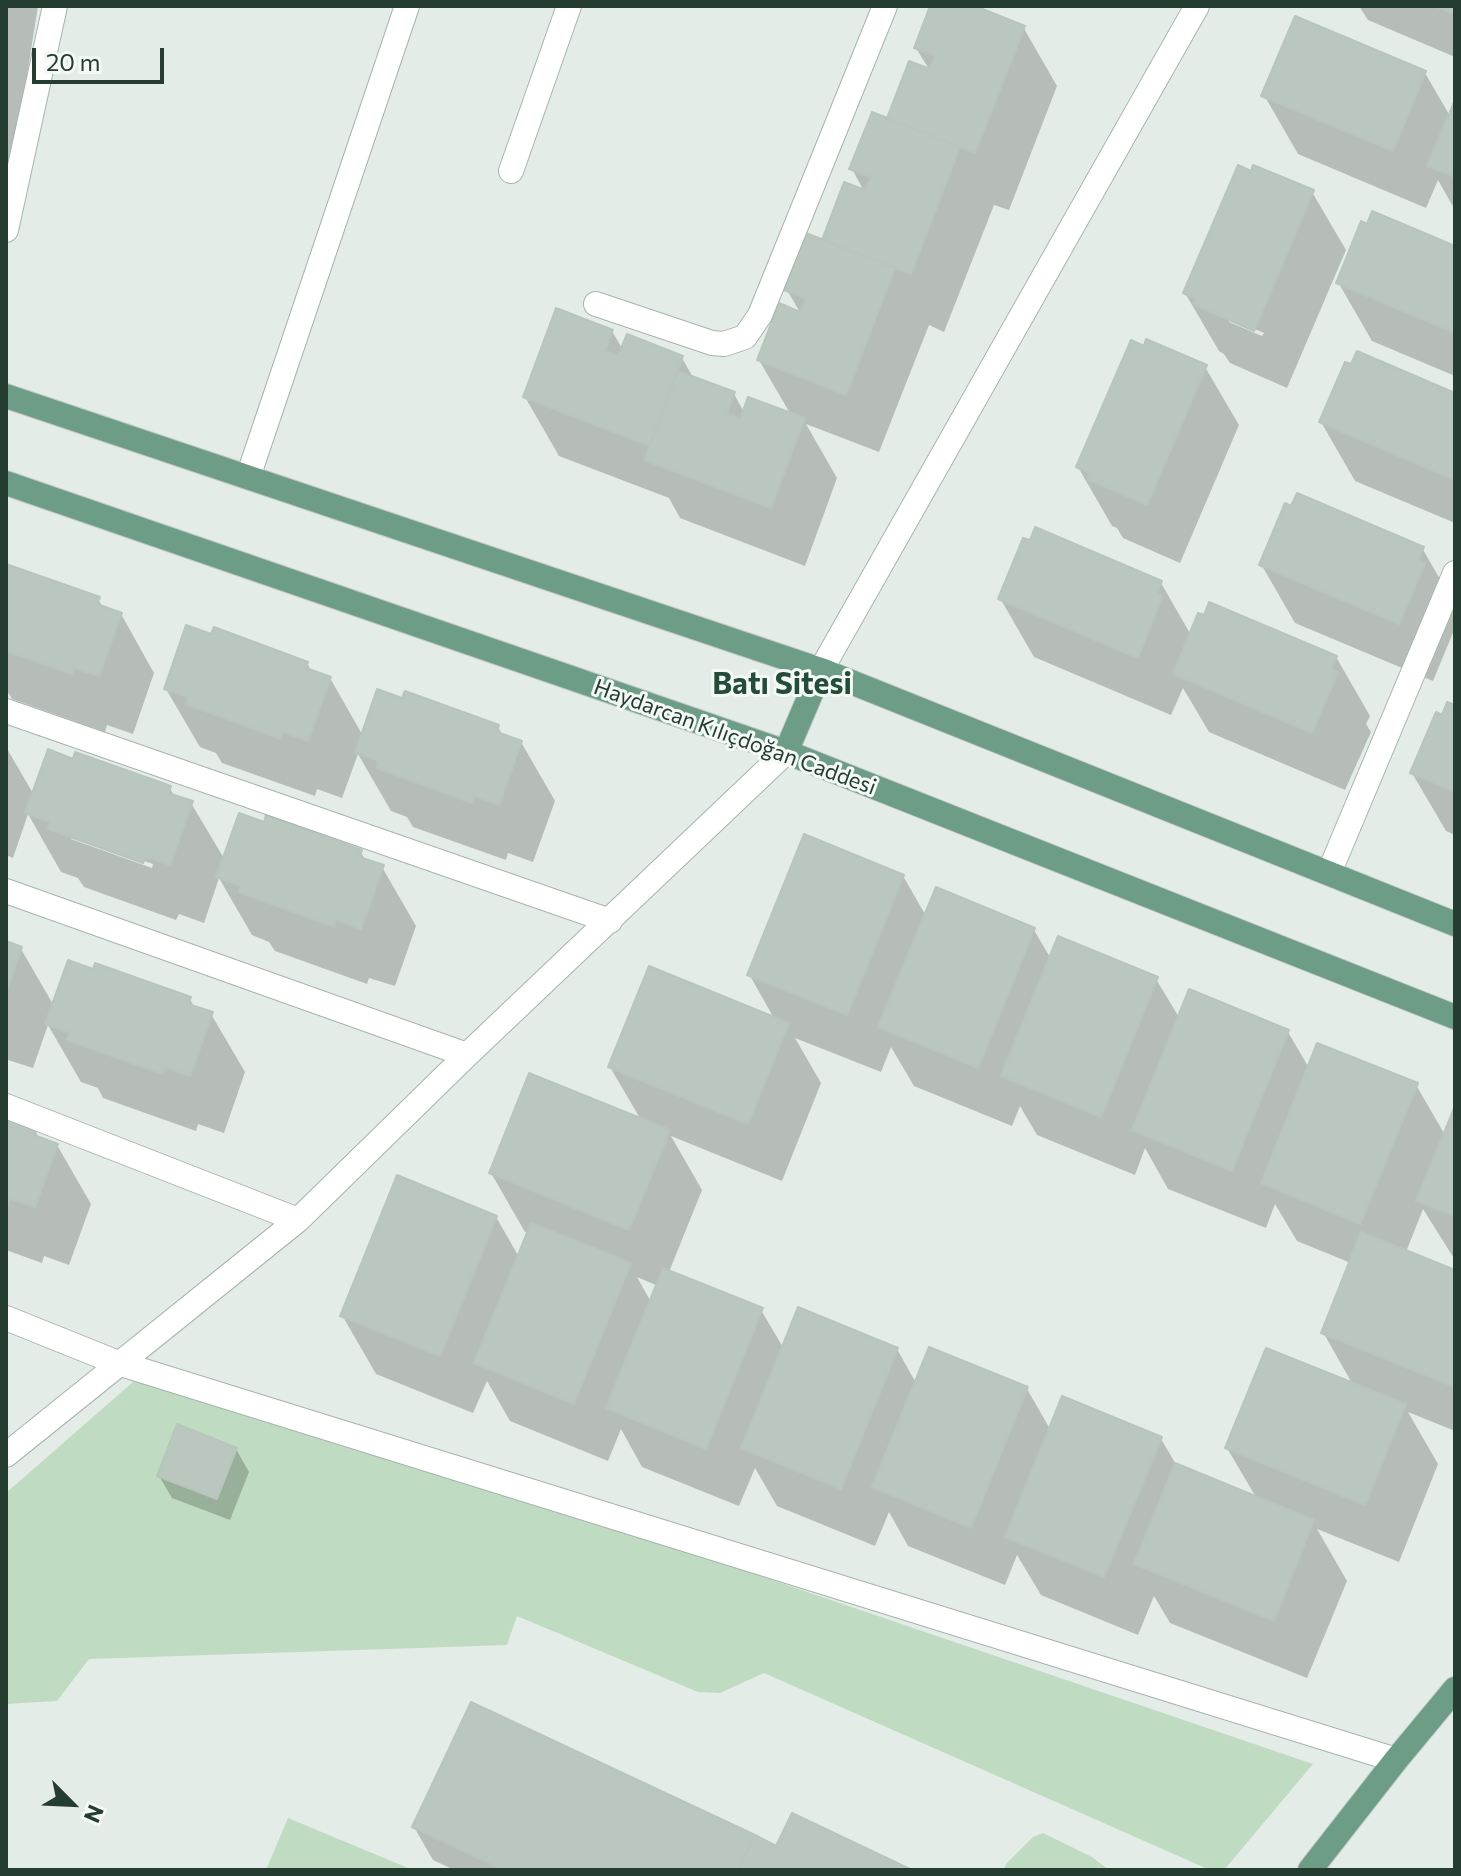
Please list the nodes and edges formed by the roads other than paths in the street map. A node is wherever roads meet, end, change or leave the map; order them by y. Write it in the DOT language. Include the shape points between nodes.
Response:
graph roads {
  1 [pos="55,6"];
  2 [pos="407,6"];
  3 [pos="569,6"];
  4 [pos="885,6"];
  5 [pos="1189,7"];
  6 [pos="511,171"];
  7 [pos="6,230"];
  8 [pos="596,304"];
  9 [pos="6,396"];
  10 [pos="248,477"];
  11 [pos="6,483"];
  12 [pos="1455,573"];
  13 [pos="821,670"];
  14 [pos="6,711"];
  15 [pos="786,752"];
  16 [pos="1329,873"];
  17 [pos="6,891"];
  18 [pos="610,921"];
  19 [pos="1455,924"];
  20 [pos="1455,1017"];
  21 [pos="467,1055"];
  22 [pos="6,1106"];
  23 [pos="298,1220"];
  24 [pos="6,1318"];
  25 [pos="118,1363"];
  26 [pos="6,1455"];
  27 [pos="1455,1689"];
  28 [pos="1396,1760"];
  29 [pos="1310,1870"];
  1 -- 7 [label="street"];
  2 -- 10 [label="street"];
  3 -- 6 [label="street"];
  4 -- 8 [label="street" via="760,315 745,337 712,343"];
  5 -- 13 [label="street"];
  9 -- 10 [label="main road"];
  10 -- 13 [label="main road"];
  11 -- 15 [label="main road, Haydarcan Kılıçdoğan Caddesi"];
  12 -- 16 [label="street"];
  13 -- 15 [label="main road"];
  13 -- 16 [label="main road"];
  14 -- 18 [label="street"];
  15 -- 18 [label="street"];
  15 -- 20 [label="main road, Haydarcan Kılıçdoğan Caddesi"];
  16 -- 19 [label="main road"];
  17 -- 21 [label="street"];
  18 -- 21 [label="street"];
  21 -- 23 [label="street"];
  22 -- 23 [label="street"];
  23 -- 25 [label="street"];
  24 -- 25 [label="street"];
  25 -- 26 [label="street"];
  25 -- 28 [label="street"];
  27 -- 28 [label="main road"];
  28 -- 29 [label="main road"];
}
